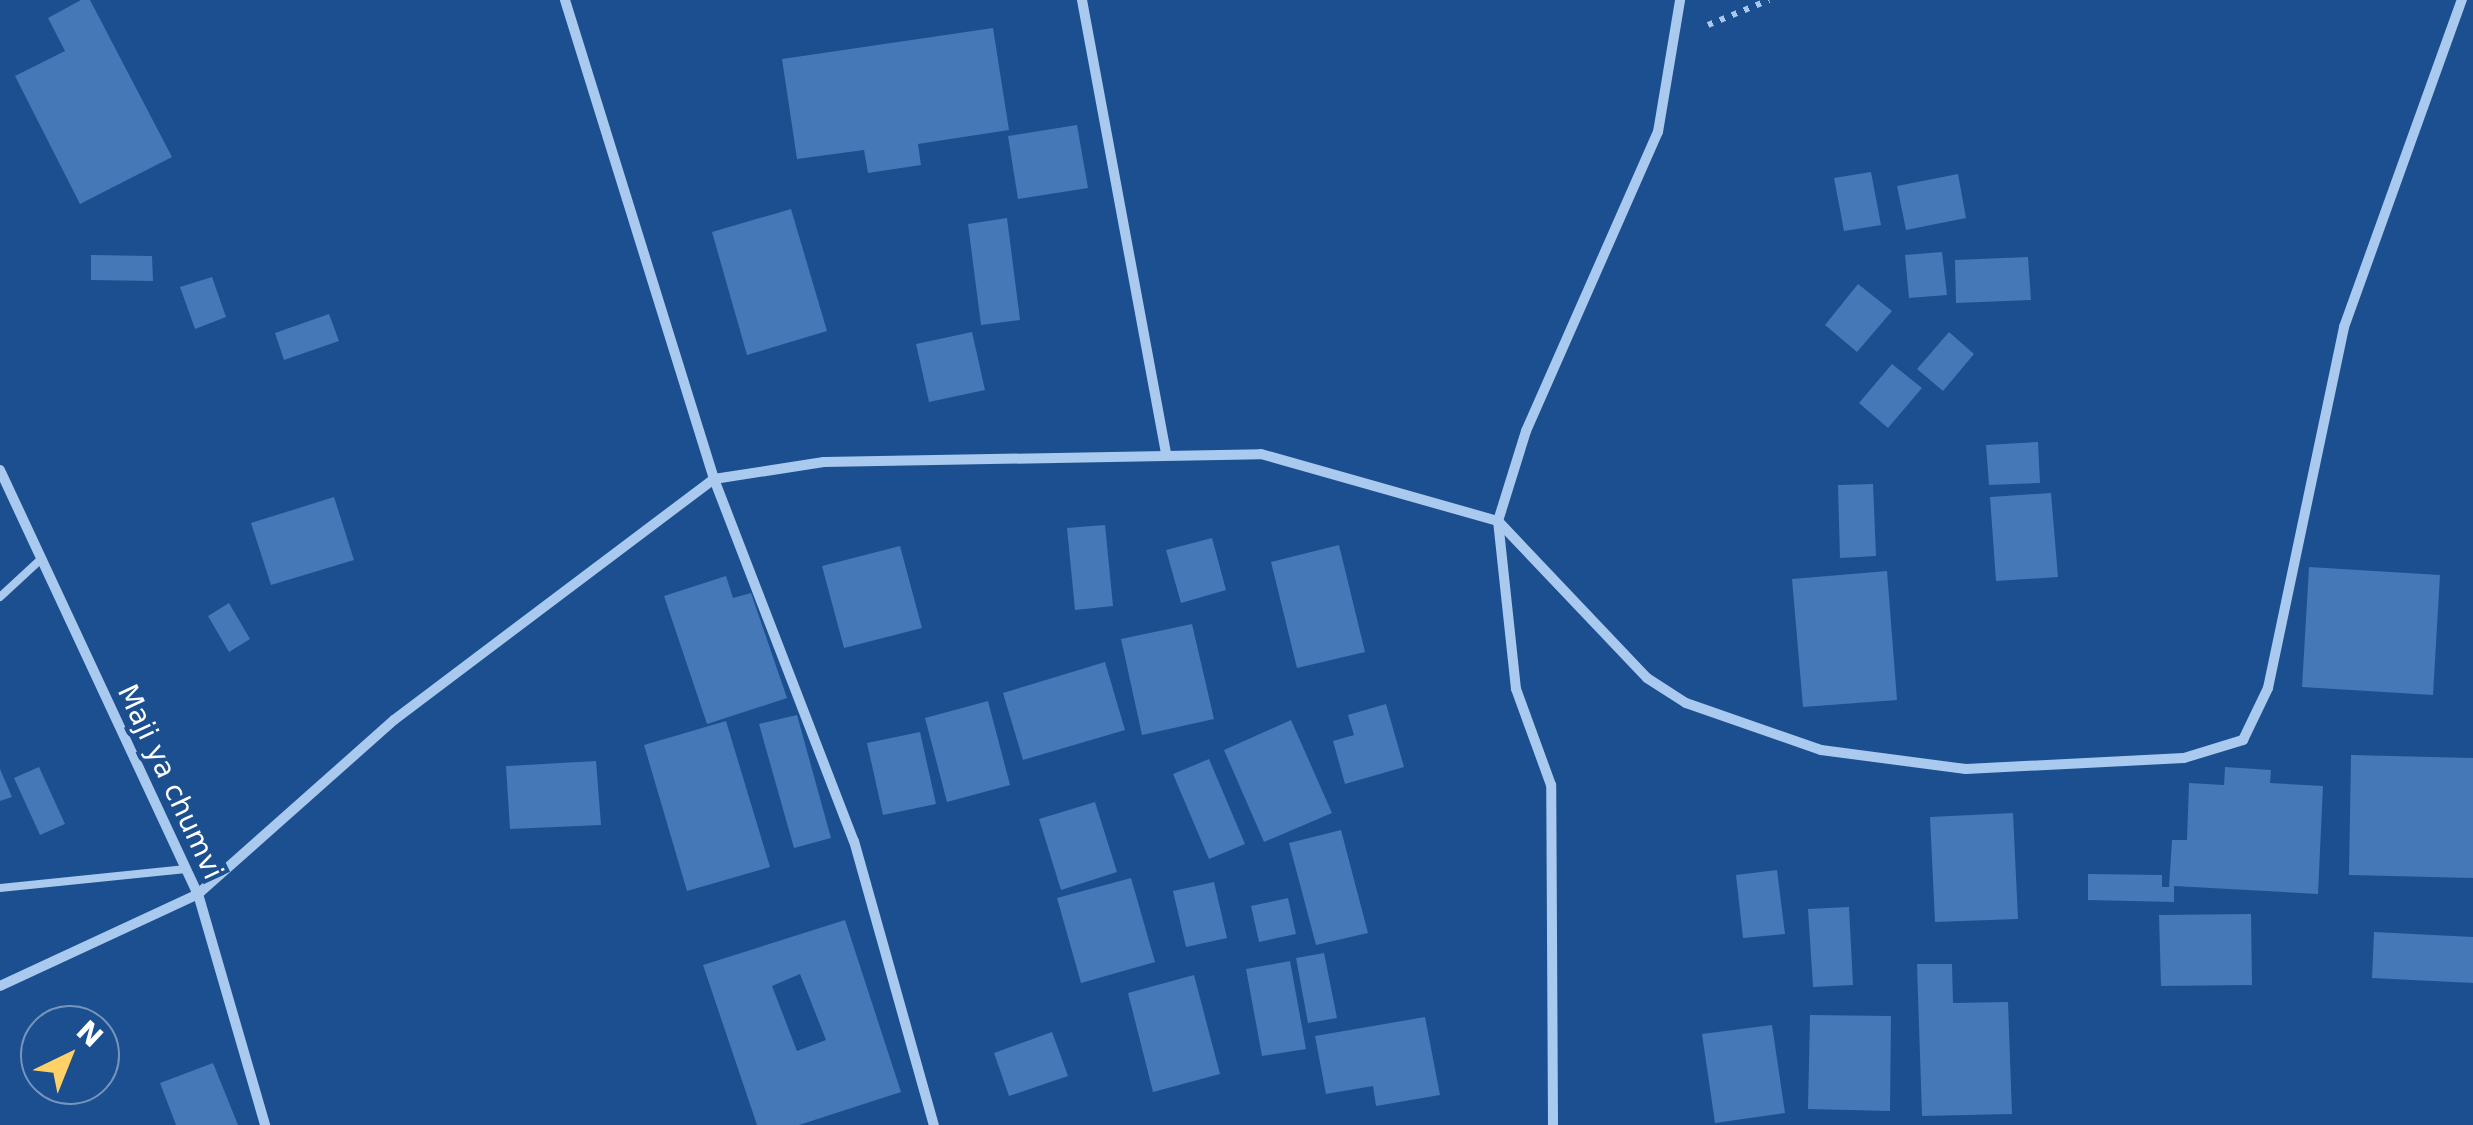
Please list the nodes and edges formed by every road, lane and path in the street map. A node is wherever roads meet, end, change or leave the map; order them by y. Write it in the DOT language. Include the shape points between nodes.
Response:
graph roads {
  1 [pos="565,0"];
  2 [pos="1082,0"];
  3 [pos="1680,0"];
  4 [pos="1769,0"];
  5 [pos="2462,0"];
  6 [pos="1675,40"];
  7 [pos="1166,455"];
  8 [pos="0,470"];
  9 [pos="714,479"];
  10 [pos="1498,521"];
  11 [pos="41,559"];
  12 [pos="0,597"];
  13 [pos="186,869"];
  14 [pos="0,888"];
  15 [pos="198,894"];
  16 [pos="0,986"];
  17 [pos="264,1125"];
  18 [pos="934,1125"];
  19 [pos="1553,1125"];
  1 -- 9 [label="street"];
  2 -- 7 [label="street"];
  3 -- 6 [label="street"];
  4 -- 6 [label="path"];
  5 -- 10 [label="street" via="2344,328 2268,688 2242,740 2184,758 1966,769 1820,750 1686,703 1647,678"];
  6 -- 10 [label="street" via="1658,132 1526,430"];
  7 -- 9 [label="street" via="824,462"];
  7 -- 10 [label="street" via="1261,454"];
  8 -- 11 [label="street, Maji ya chumvi"];
  9 -- 15 [label="street" via="394,720"];
  9 -- 18 [label="street" via="854,842"];
  10 -- 19 [label="street" via="1516,689 1552,785"];
  11 -- 12 [label="lane"];
  11 -- 13 [label="street, Maji ya chumvi"];
  13 -- 14 [label="lane"];
  13 -- 15 [label="street, Maji ya chumvi"];
  15 -- 16 [label="street"];
  15 -- 17 [label="street, Maji ya chumvi"];
}
